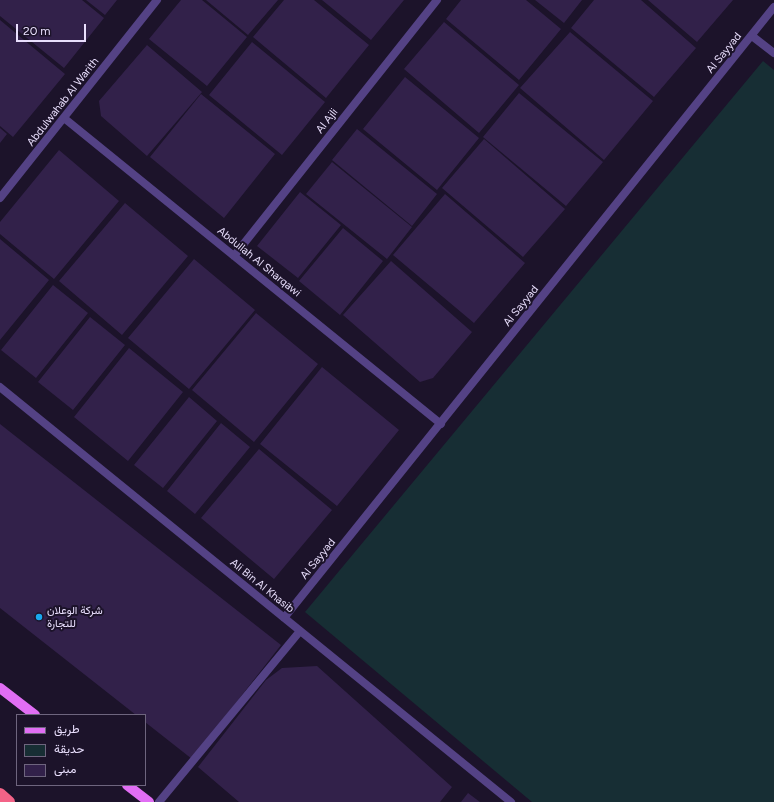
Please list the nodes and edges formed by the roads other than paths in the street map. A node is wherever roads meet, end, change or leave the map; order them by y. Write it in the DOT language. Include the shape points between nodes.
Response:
graph roads {
  1 [pos="157,0"];
  2 [pos="437,0"];
  3 [pos="774,7"];
  4 [pos="752,36"];
  5 [pos="774,54"];
  6 [pos="64,118"];
  7 [pos="0,198"];
  8 [pos="234,256"];
  9 [pos="0,387"];
  10 [pos="441,424"];
  11 [pos="284,618"];
  12 [pos="300,632"];
  13 [pos="0,688"];
  14 [pos="34,714"];
  15 [pos="128,786"];
  16 [pos="0,794"];
  17 [pos="9,802"];
  18 [pos="149,802"];
  19 [pos="159,802"];
  20 [pos="511,802"];
  1 -- 6 [label="street, Abdulwahab Al Warith"];
  2 -- 8 [label="street, Al Ajli"];
  3 -- 4 [label="street, Al Sayyad"];
  4 -- 5 [label="street"];
  4 -- 10 [label="street, Al Sayyad"];
  6 -- 7 [label="street, Abdulwahab Al Warith"];
  6 -- 8 [label="street, Abdullah Al Sharqawi"];
  8 -- 10 [label="street, Abdullah Al Sharqawi"];
  9 -- 11 [label="street, Ali Bin Al Khasib"];
  10 -- 11 [label="street, Al Sayyad"];
  11 -- 12 [label="street, Ali Bin Al Khasib"];
  12 -- 19 [label="street"];
  12 -- 20 [label="street, Ali Bin Al Khasib"];
  13 -- 14 [label="main road"];
  15 -- 18 [label="main road"];
  16 -- 17 [label="highway"];
}
